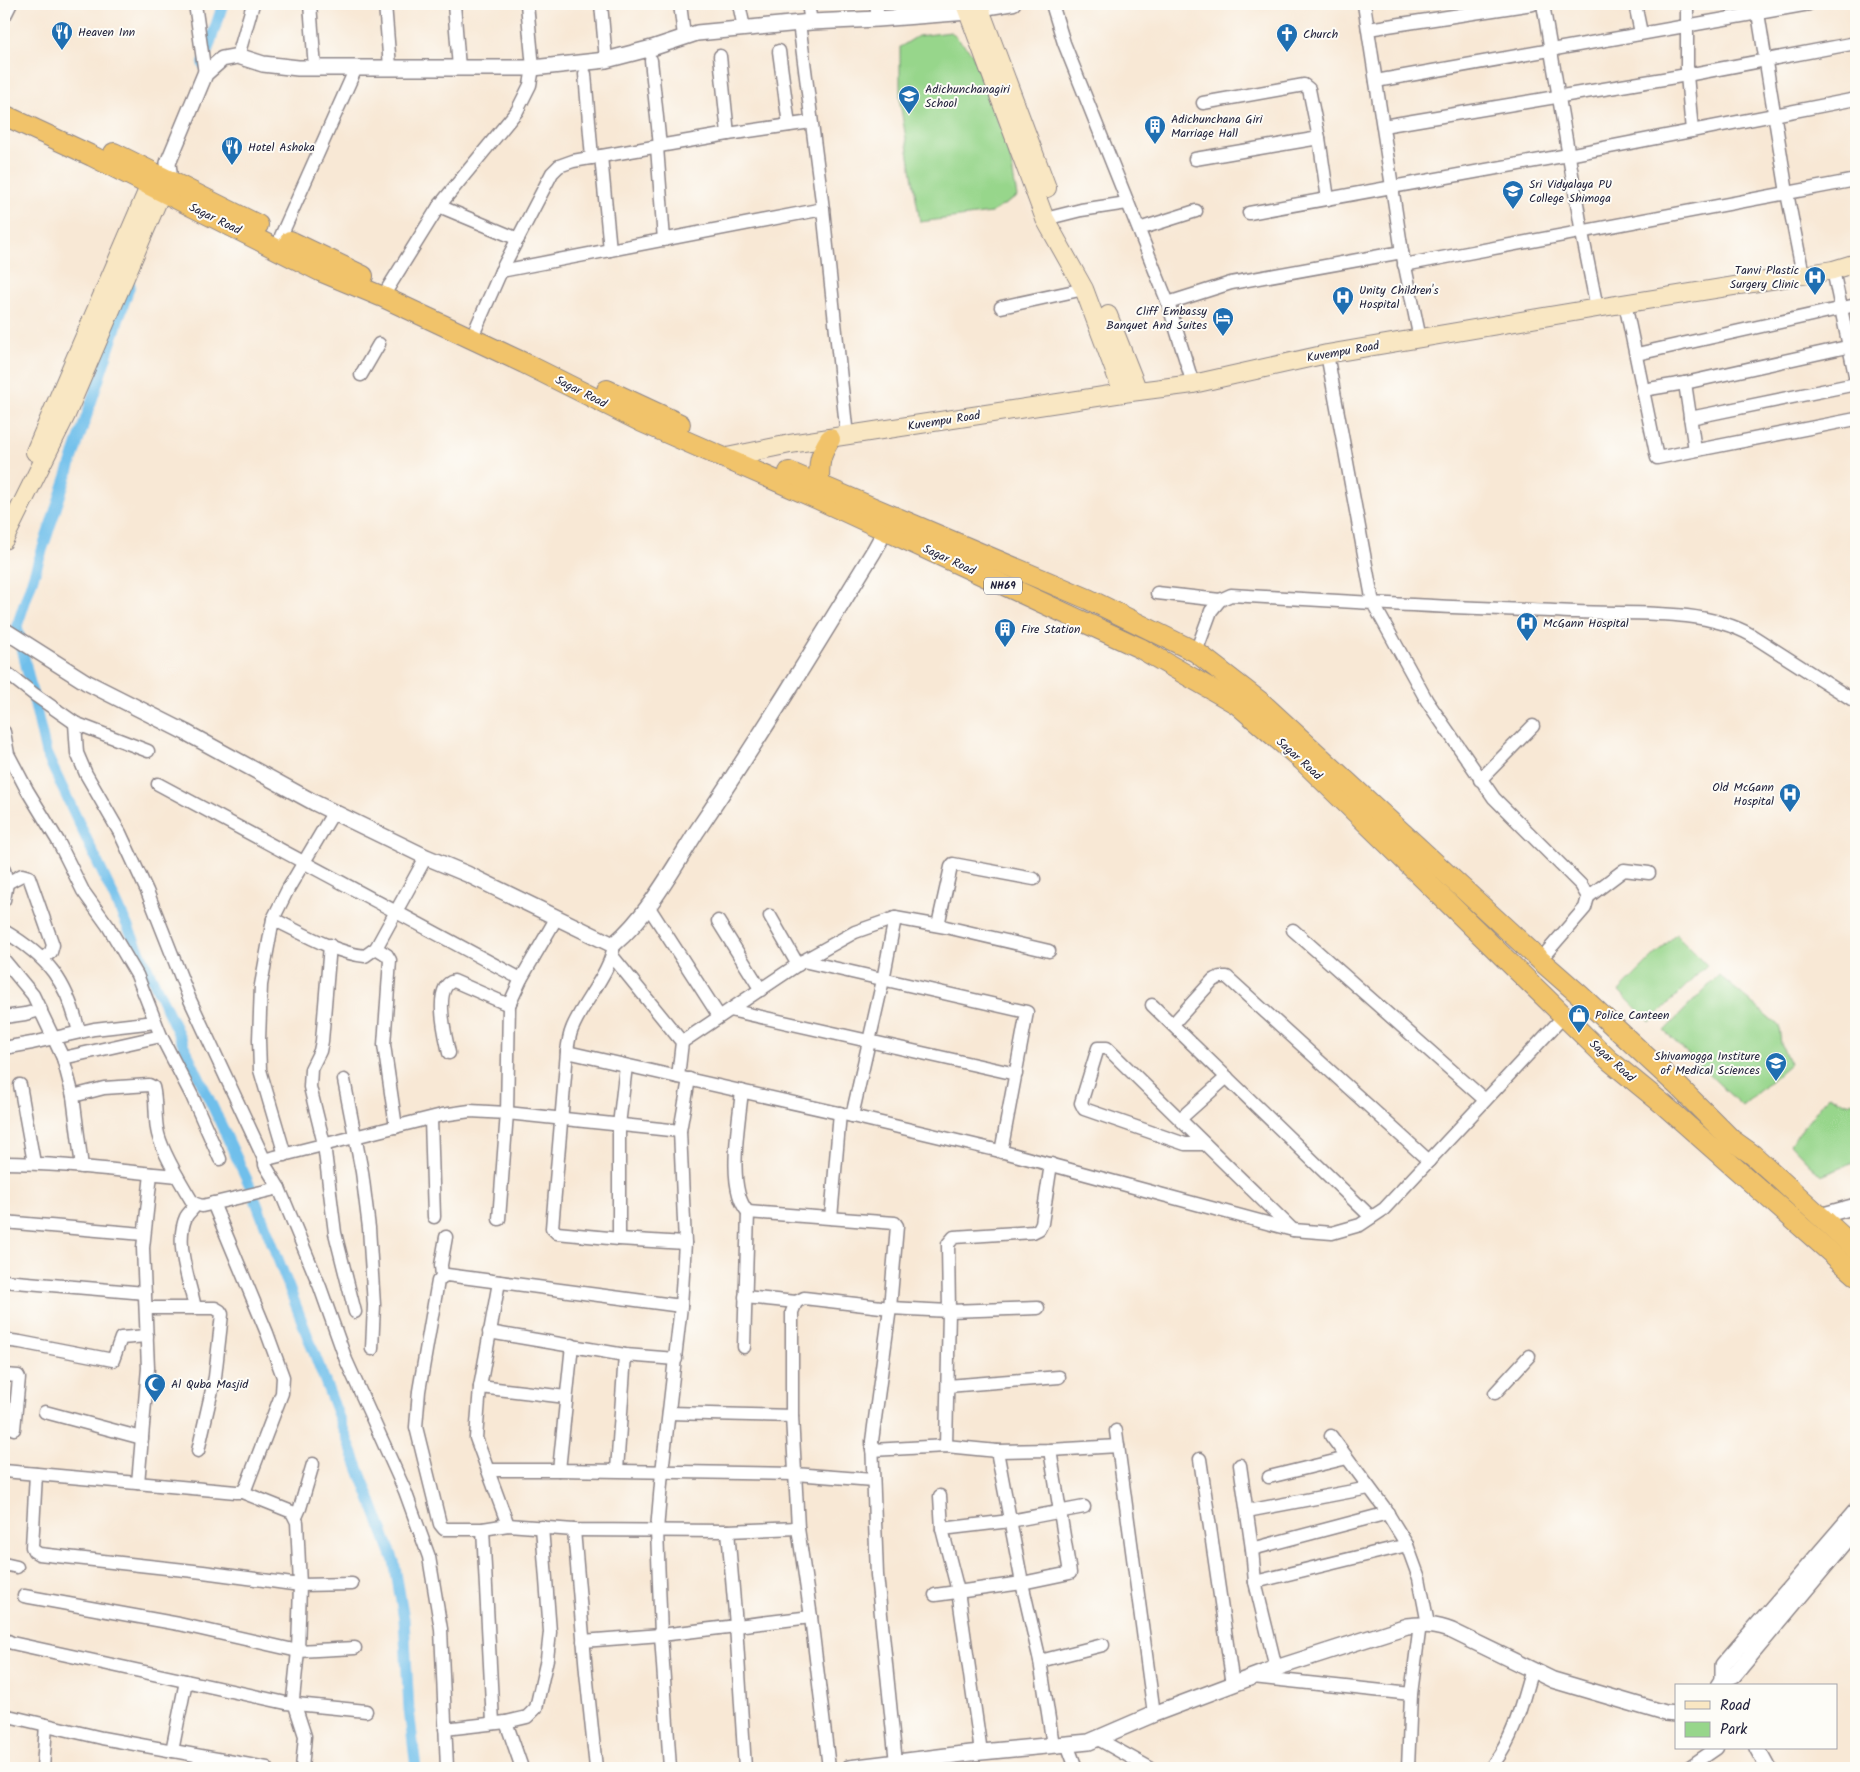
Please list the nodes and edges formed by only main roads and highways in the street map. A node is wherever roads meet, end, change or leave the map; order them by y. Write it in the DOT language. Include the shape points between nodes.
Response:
graph roads {
  1 [pos="973,7"];
  2 [pos="4,100"];
  3 [pos="4,115"];
  4 [pos="160,178"];
  5 [pos="1051,218"];
  6 [pos="1856,263"];
  7 [pos="1131,392"];
  8 [pos="838,437"];
  9 [pos="731,455"];
  10 [pos="819,484"];
  11 [pos="4,515"];
  12 [pos="889,523"];
  13 [pos="4,540"];
  14 [pos="1856,1249"];
  15 [pos="1856,1275"];
  1 -- 5 [label="main road"];
  2 -- 4 [label="highway, Sagar Road / NH69"];
  3 -- 4 [label="highway, Sagar Road / NH69" via="92,156"];
  4 -- 9 [label="highway, Sagar Road / NH69" via="476,328"];
  4 -- 9 [label="highway, Sagar Road / NH69" via="320,271 524,363 642,422"];
  4 -- 11 [label="main road"];
  4 -- 13 [label="main road" via="66,415"];
  5 -- 7 [label="main road"];
  5 -- 7 [label="main road" via="1099,292"];
  6 -- 7 [label="main road, Kuvempu Road" via="1833,270 1327,354 1193,384"];
  7 -- 8 [label="main road, Kuvempu Road"];
  8 -- 9 [label="main road, Kuvempu Road"];
  8 -- 10 [label="highway" via="821,452"];
  9 -- 10 [label="highway, Sagar Road / NH69"];
  9 -- 12 [label="highway, Sagar Road / NH69"];
  10 -- 12 [label="highway, Sagar Road / NH69"];
  12 -- 14 [label="highway, Sagar Road / NH69" via="1088,599 1196,652 1263,704 1651,1061 1732,1140 1753,1155"];
  12 -- 15 [label="highway, Sagar Road / NH69" via="1014,591 1140,648 1237,704 1303,761 1609,1060"];
}
